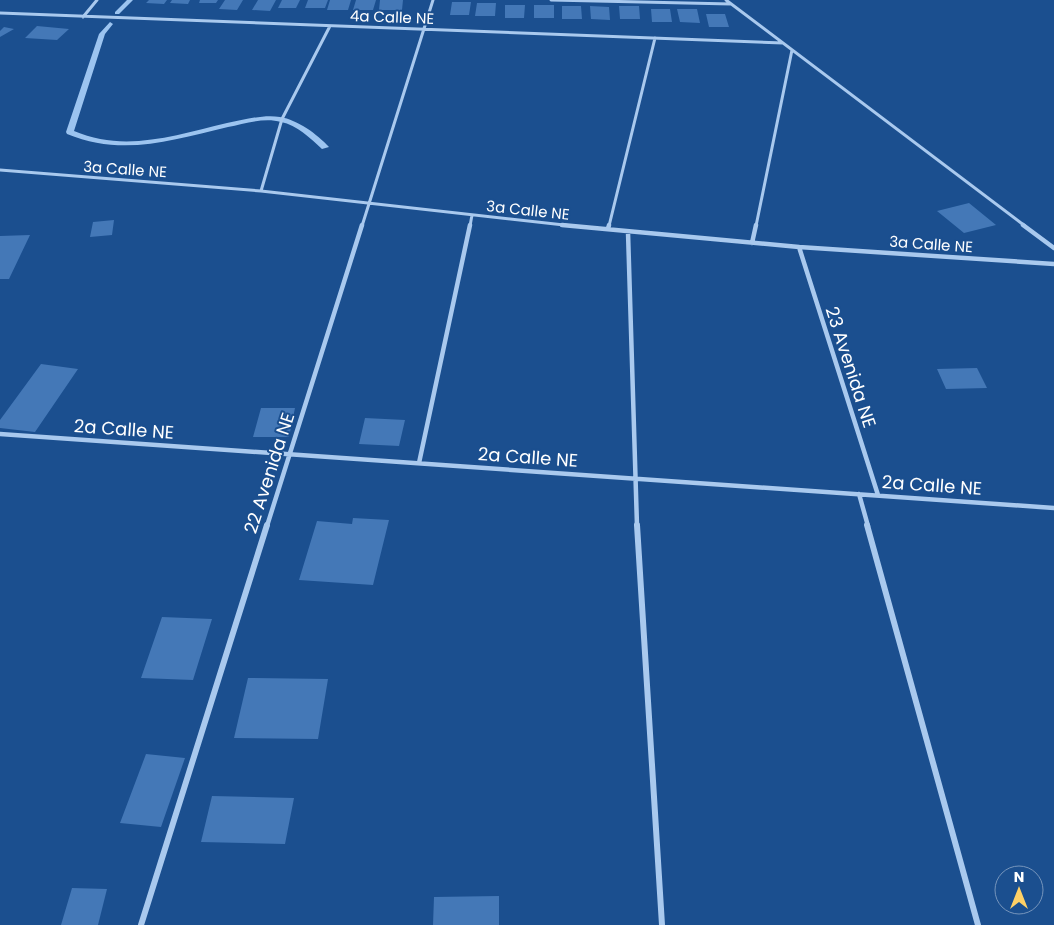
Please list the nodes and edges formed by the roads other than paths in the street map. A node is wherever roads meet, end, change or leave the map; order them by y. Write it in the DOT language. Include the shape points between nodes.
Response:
graph roads {
  1 [pos="97,0"];
  2 [pos="433,0"];
  3 [pos="550,0"];
  4 [pos="726,0"];
  5 [pos="732,4"];
  6 [pos="0,13"];
  7 [pos="83,16"];
  8 [pos="330,26"];
  9 [pos="424,29"];
  10 [pos="655,38"];
  11 [pos="783,43"];
  12 [pos="792,50"];
  13 [pos="0,170"];
  14 [pos="261,191"];
  15 [pos="369,204"];
  16 [pos="472,215"];
  17 [pos="608,229"];
  18 [pos="628,232"];
  19 [pos="752,243"];
  20 [pos="798,247"];
  21 [pos="1054,248"];
  22 [pos="1054,264"];
  23 [pos="0,434"];
  24 [pos="290,454"];
  25 [pos="419,463"];
  26 [pos="634,478"];
  27 [pos="859,494"];
  28 [pos="878,495"];
  29 [pos="1054,508"];
  30 [pos="141,925"];
  31 [pos="662,925"];
  32 [pos="978,925"];
  1 -- 7 [label="street"];
  2 -- 9 [label="street, 22 Avenida NE"];
  3 -- 5 [label="street"];
  4 -- 5 [label="street"];
  5 -- 11 [label="street"];
  6 -- 7 [label="street, 4a Calle NE"];
  7 -- 8 [label="street, 4a Calle NE"];
  8 -- 9 [label="street, 4a Calle NE"];
  8 -- 14 [label="street" via="282,119"];
  9 -- 10 [label="street, 4a Calle NE"];
  9 -- 15 [label="street, 22 Avenida NE"];
  10 -- 11 [label="street, 4a Calle NE"];
  10 -- 17 [label="street"];
  11 -- 12 [label="street"];
  12 -- 19 [label="street"];
  12 -- 21 [label="street"];
  13 -- 14 [label="street, 3a Calle NE"];
  14 -- 15 [label="street, 3a Calle NE"];
  15 -- 16 [label="street, 3a Calle NE"];
  15 -- 24 [label="street, 22 Avenida NE"];
  16 -- 17 [label="street, 3a Calle NE"];
  16 -- 25 [label="street"];
  17 -- 18 [label="street, 3a Calle NE"];
  18 -- 19 [label="street, 3a Calle NE"];
  18 -- 26 [label="street"];
  19 -- 20 [label="street, 3a Calle NE"];
  20 -- 22 [label="street, 3a Calle NE"];
  20 -- 28 [label="street, 23 Avenida NE"];
  23 -- 24 [label="street, 2a Calle NE"];
  24 -- 25 [label="street, 2a Calle NE"];
  24 -- 30 [label="street, 22 Avenida NE"];
  25 -- 26 [label="street, 2a Calle NE"];
  26 -- 27 [label="street, 2a Calle NE"];
  26 -- 31 [label="street"];
  27 -- 28 [label="street, 2a Calle NE"];
  27 -- 32 [label="street"];
  28 -- 29 [label="street, 2a Calle NE"];
}
